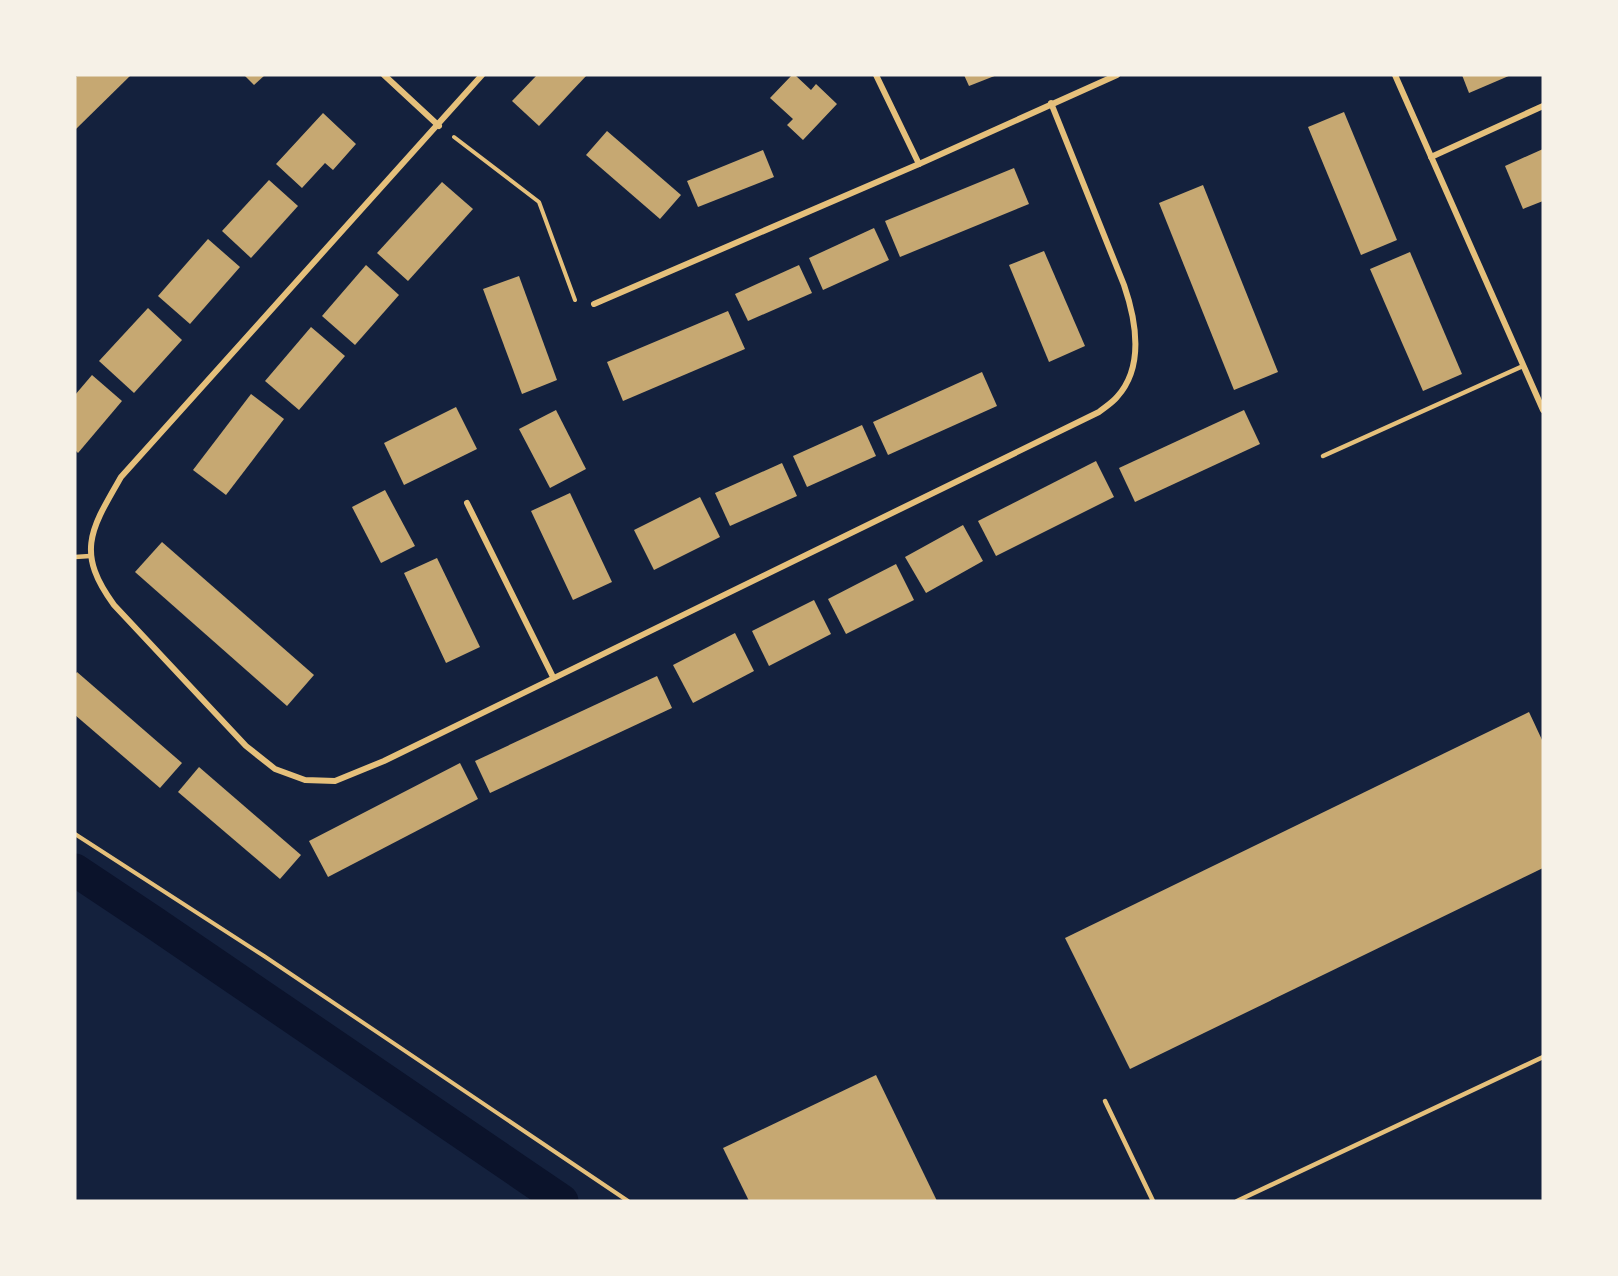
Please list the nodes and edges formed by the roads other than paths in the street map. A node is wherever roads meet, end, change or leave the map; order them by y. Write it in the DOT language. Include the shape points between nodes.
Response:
graph roads {
  1 [pos="384,75"];
  2 [pos="482,75"];
  3 [pos="876,75"];
  4 [pos="1116,75"];
  5 [pos="1395,75"];
  6 [pos="1051,103"];
  7 [pos="1543,106"];
  8 [pos="439,126"];
  9 [pos="1431,157"];
  10 [pos="919,164"];
  11 [pos="594,304"];
  12 [pos="1523,366"];
  13 [pos="1543,410"];
  14 [pos="1323,456"];
  15 [pos="466,503"];
  16 [pos="90,556"];
  17 [pos="75,557"];
  18 [pos="553,677"];
  19 [pos="1543,1057"];
  20 [pos="1105,1101"];
  21 [pos="1153,1201"];
  22 [pos="1237,1201"];
  1 -- 8 [label="street"];
  2 -- 8 [label="street"];
  3 -- 10 [label="street"];
  4 -- 6 [label="street"];
  5 -- 9 [label="street"];
  6 -- 10 [label="street"];
  6 -- 18 [label="street" via="1133,313 1135,357 1118,397 1099,412"];
  7 -- 9 [label="street"];
  8 -- 16 [label="street" via="121,477 99,515"];
  9 -- 12 [label="street"];
  10 -- 11 [label="street"];
  12 -- 13 [label="street"];
  12 -- 14 [label="lane"];
  15 -- 18 [label="street"];
  16 -- 17 [label="lane"];
  16 -- 18 [label="street" via="99,585 114,605 246,746 275,769 305,780 335,781 364,769"];
  19 -- 22 [label="lane"];
  20 -- 21 [label="lane"];
}
